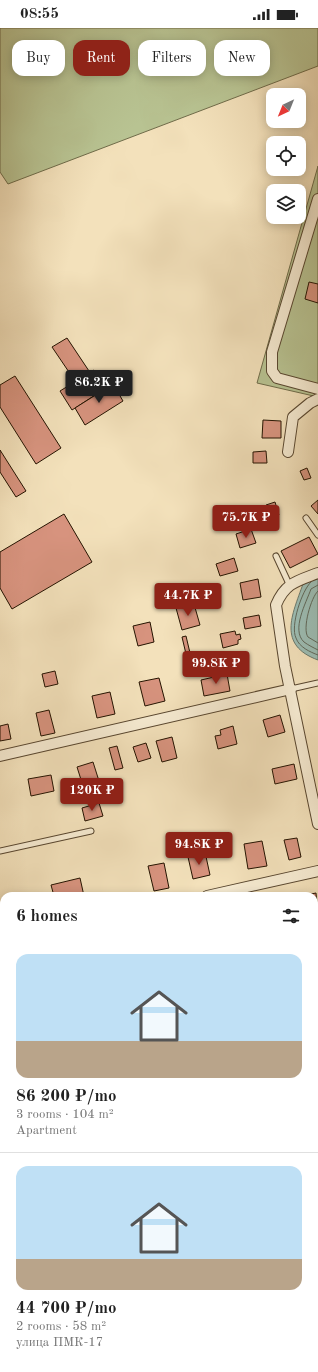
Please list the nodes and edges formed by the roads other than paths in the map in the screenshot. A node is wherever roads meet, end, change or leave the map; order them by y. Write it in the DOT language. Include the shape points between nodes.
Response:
graph roads {
  1 [pos="318,199"];
  2 [pos="318,389"];
  3 [pos="318,398"];
  4 [pos="288,452"];
  5 [pos="306,518"];
  6 [pos="318,535"];
  7 [pos="276,556"];
  8 [pos="318,573"];
  9 [pos="289,584"];
  10 [pos="318,683"];
  11 [pos="291,689"];
  12 [pos="0,756"];
  13 [pos="318,824"];
  14 [pos="91,831"];
  15 [pos="0,851"];
  16 [pos="318,871"];
  17 [pos="225,892"];
  1 -- 2 [label="street" via="272,352 272,371 277,378"];
  3 -- 4 [label="street" via="293,417"];
  5 -- 6 [label="lane"];
  7 -- 9 [label="lane"];
  8 -- 9 [label="street"];
  9 -- 11 [label="street" via="276,605"];
  10 -- 11 [label="lane"];
  11 -- 12 [label="street"];
  11 -- 13 [label="street"];
  14 -- 15 [label="lane"];
  16 -- 17 [label="street"];
}
